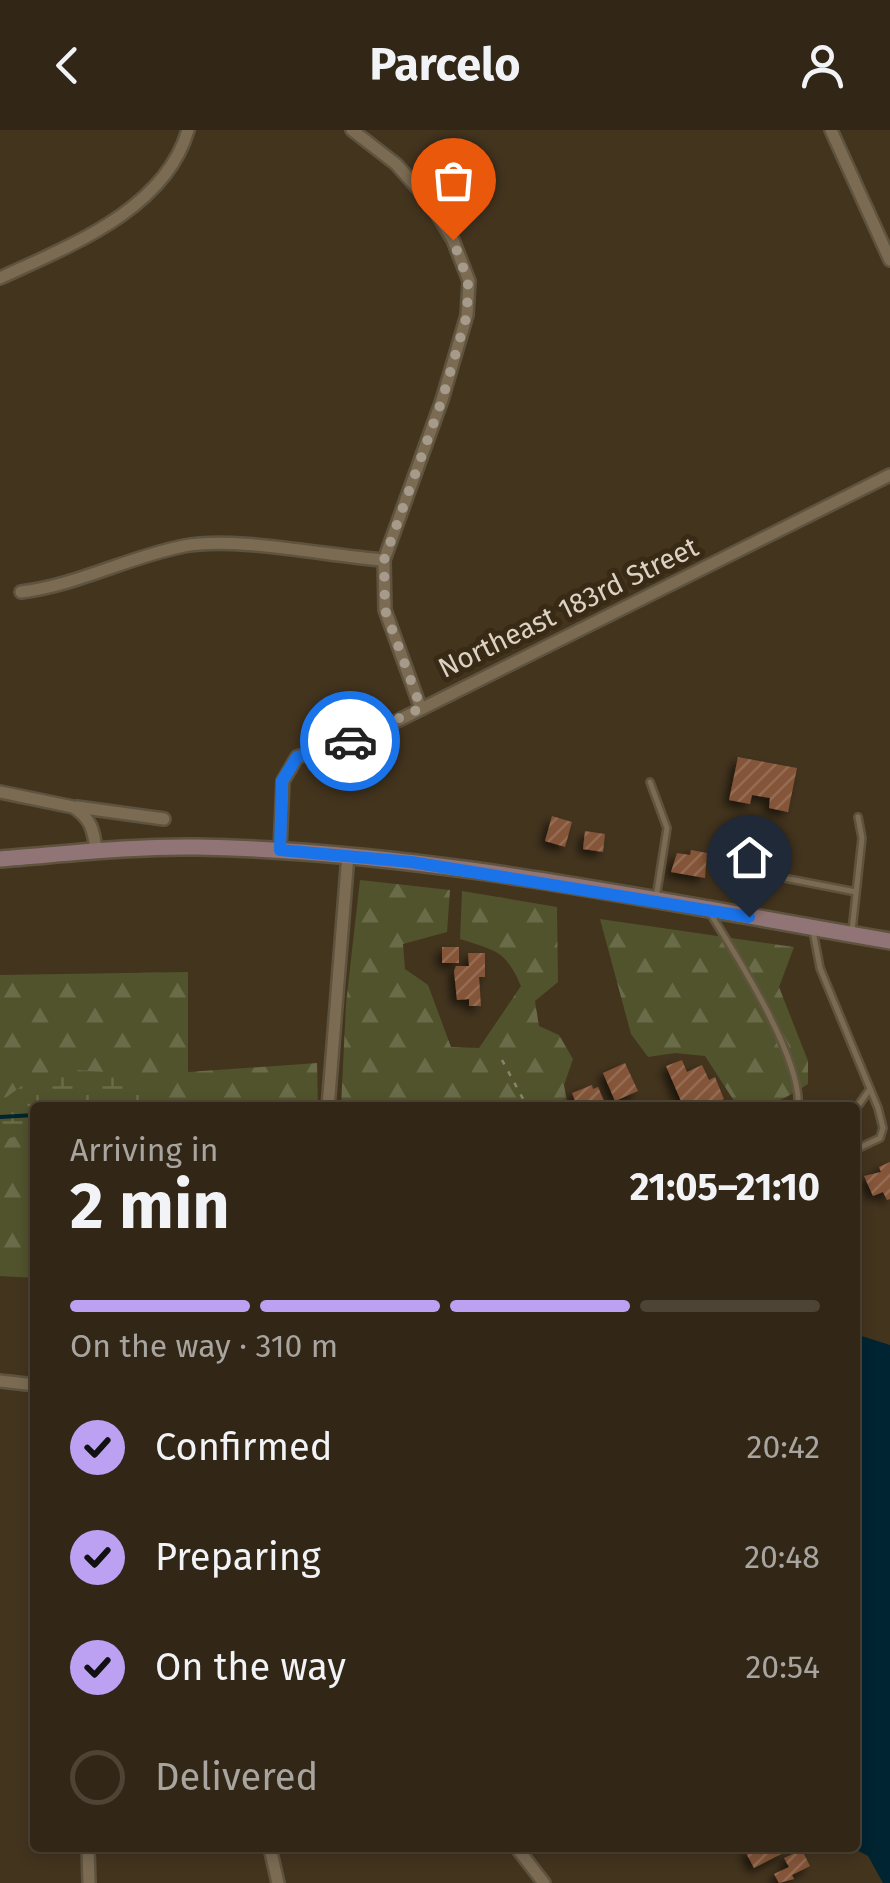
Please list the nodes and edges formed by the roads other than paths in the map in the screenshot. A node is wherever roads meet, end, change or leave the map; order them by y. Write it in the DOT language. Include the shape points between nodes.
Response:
graph roads {
  1 [pos="188,130"];
  2 [pos="352,130"];
  3 [pos="830,130"];
  4 [pos="890,260"];
  5 [pos="0,278"];
  6 [pos="890,475"];
  7 [pos="384,560"];
  8 [pos="21,592"];
  9 [pos="421,708"];
  10 [pos="650,782"];
  11 [pos="0,792"];
  12 [pos="73,807"];
  13 [pos="858,818"];
  14 [pos="164,819"];
  15 [pos="280,850"];
  16 [pos="96,851"];
  17 [pos="348,855"];
  18 [pos="0,859"];
  19 [pos="856,892"];
  20 [pos="656,901"];
  21 [pos="709,910"];
  22 [pos="749,917"];
  23 [pos="813,928"];
  24 [pos="851,934"];
  25 [pos="890,941"];
  26 [pos="870,1089"];
  27 [pos="328,1102"];
  28 [pos="797,1102"];
  29 [pos="860,1103"];
  30 [pos="860,1148"];
  31 [pos="0,1381"];
  32 [pos="30,1384"];
  33 [pos="88,1852"];
  34 [pos="271,1852"];
  35 [pos="521,1852"];
  36 [pos="89,1883"];
  37 [pos="278,1883"];
  38 [pos="544,1883"];
  1 -- 5 [label="street" via="164,180 66,248"];
  2 -- 7 [label="street" via="430,202 468,281 467,315 447,383"];
  3 -- 4 [label="street"];
  6 -- 9 [label="street, Northeast 183rd Street"];
  7 -- 8 [label="street" via="187,545"];
  7 -- 9 [label="street" via="385,610"];
  9 -- 15 [label="street, Northeast 183rd Street" via="367,736 297,757 282,781"];
  10 -- 20 [label="lane" via="667,828"];
  11 -- 12 [label="street"];
  12 -- 14 [label="street"];
  12 -- 16 [label="street" via="94,828"];
  13 -- 19 [label="lane"];
  15 -- 16 [label="main road"];
  15 -- 17 [label="main road"];
  16 -- 18 [label="main road"];
  17 -- 20 [label="main road"];
  17 -- 27 [label="street"];
  19 -- 22 [label="lane" via="758,874"];
  19 -- 24 [label="lane"];
  20 -- 21 [label="main road"];
  21 -- 22 [label="main road"];
  21 -- 28 [label="lane" via="786,1054"];
  22 -- 23 [label="main road"];
  23 -- 24 [label="main road"];
  23 -- 26 [label="lane" via="820,968"];
  24 -- 25 [label="main road"];
  26 -- 29 [label="lane"];
  26 -- 30 [label="lane" via="883,1128 880,1138"];
  31 -- 32 [label="street"];
  33 -- 36 [label="street"];
  34 -- 37 [label="street"];
  35 -- 38 [label="street"];
}
